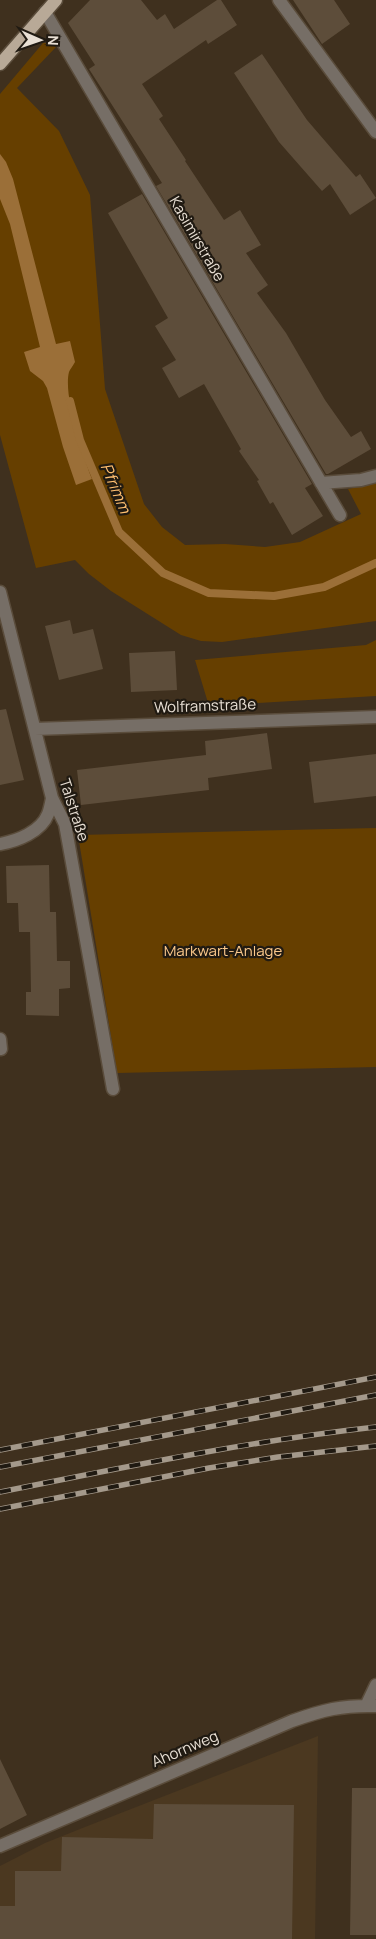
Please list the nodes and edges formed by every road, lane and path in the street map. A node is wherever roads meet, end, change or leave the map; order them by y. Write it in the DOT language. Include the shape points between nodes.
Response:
graph roads {
  1 [pos="56,0"];
  2 [pos="279,0"];
  3 [pos="45,12"];
  4 [pos="0,64"];
  5 [pos="376,132"];
  6 [pos="376,476"];
  7 [pos="321,483"];
  8 [pos="340,515"];
  9 [pos="0,592"];
  10 [pos="376,717"];
  11 [pos="35,729"];
  12 [pos="52,798"];
  13 [pos="0,844"];
  14 [pos="113,1089"];
  15 [pos="376,1685"];
  16 [pos="371,1706"];
  17 [pos="0,1846"];
  1 -- 3 [label="main road"];
  2 -- 5 [label="street"];
  3 -- 4 [label="main road"];
  3 -- 7 [label="street, Kasimirstraße"];
  6 -- 7 [label="street"];
  7 -- 8 [label="street, Kasimirstraße"];
  9 -- 11 [label="street, Talstraße"];
  10 -- 11 [label="street, Wolframstraße"];
  11 -- 12 [label="street, Talstraße"];
  12 -- 13 [label="street" via="48,814 40,824 15,842"];
  12 -- 14 [label="street, Talstraße" via="65,824"];
  15 -- 16 [label="street, Ahornweg"];
  16 -- 17 [label="street, Ahornweg" via="338,1707 292,1721"];
}
